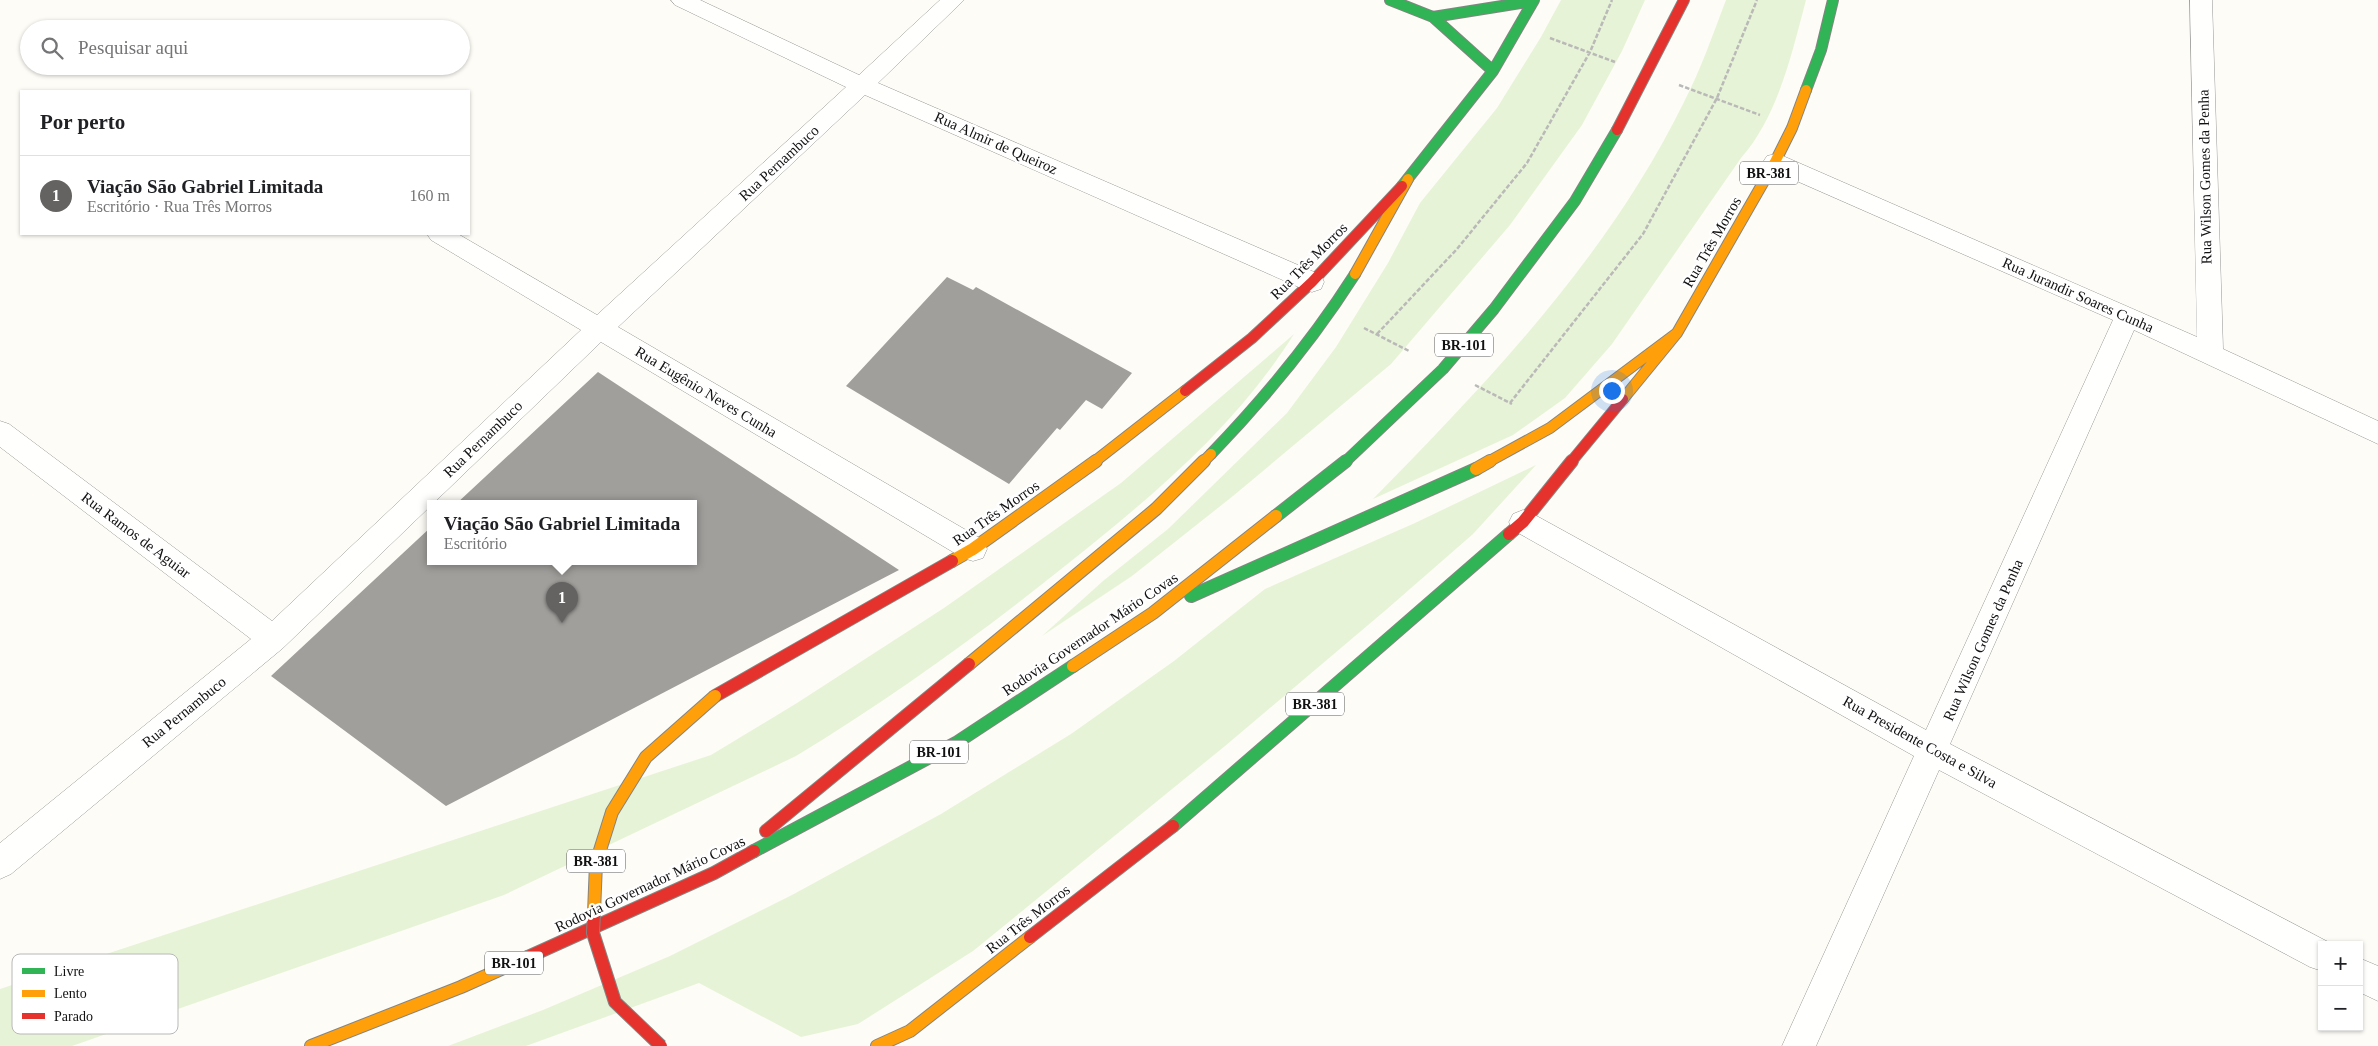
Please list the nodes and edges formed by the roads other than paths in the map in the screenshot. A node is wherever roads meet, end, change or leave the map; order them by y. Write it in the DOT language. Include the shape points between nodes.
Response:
graph roads {
  1 [pos="682,0"];
  2 [pos="953,0"];
  3 [pos="1390,0"];
  4 [pos="1534,0"];
  5 [pos="1684,0"];
  6 [pos="1833,0"];
  7 [pos="2201,0"];
  8 [pos="1433,17"];
  9 [pos="1493,71"];
  10 [pos="862,85"];
  11 [pos="1775,162"];
  12 [pos="1408,179"];
  13 [pos="441,235"];
  14 [pos="1312,282"];
  15 [pos="2128,316"];
  16 [pos="599,329"];
  17 [pos="1677,333"];
  18 [pos="2210,354"];
  19 [pos="0,432"];
  20 [pos="2378,433"];
  21 [pos="1523,522"];
  22 [pos="973,549"];
  23 [pos="1153,613"];
  24 [pos="272,639"];
  25 [pos="1934,751"];
  26 [pos="0,863"];
  27 [pos="714,873"];
  28 [pos="2318,953"];
  29 [pos="2363,976"];
  30 [pos="2378,984"];
  31 [pos="311,1046"];
  32 [pos="661,1046"];
  33 [pos="876,1046"];
  34 [pos="1800,1046"];
  1 -- 10 [label="street, Rua Almir de Queiroz"];
  2 -- 10 [label="street, Rua Pernambuco"];
  3 -- 8 [label="main road"];
  4 -- 8 [label="main road, BR-381"];
  4 -- 9 [label="main road, Rua Três Morros / BR-381"];
  5 -- 23 [label="main road, Rodovia Governador Mário Covas / BR-101" via="1631,105 1575,201 1494,309 1443,369 1345,462"];
  6 -- 11 [label="main road, Rua Três Morros / BR-381" via="1821,50 1792,128"];
  7 -- 18 [label="street, Rua Wilson Gomes da Penha"];
  8 -- 9 [label="main road"];
  9 -- 12 [label="main road, Rua Três Morros / BR-381"];
  10 -- 14 [label="street, Rua Almir de Queiroz"];
  10 -- 16 [label="street, Rua Pernambuco"];
  11 -- 15 [label="street, Rua Jurandir Soares Cunha"];
  11 -- 17 [label="main road, Rua Três Morros / BR-381"];
  12 -- 14 [label="main road, Rua Três Morros / BR-381"];
  12 -- 27 [label="main road" via="1330,315 1302,353 1258,406 1156,509"];
  13 -- 16 [label="street, Rua Eugênio Neves Cunha"];
  14 -- 22 [label="main road, Rua Três Morros / BR-381" via="1252,338 1106,453"];
  15 -- 18 [label="street, Rua Jurandir Soares Cunha"];
  15 -- 25 [label="street, Rua Wilson Gomes da Penha"];
  16 -- 22 [label="street, Rua Eugênio Neves Cunha"];
  16 -- 24 [label="street, Rua Pernambuco"];
  17 -- 21 [label="main road, Rua Três Morros / BR-381"];
  17 -- 23 [label="main road" via="1550,428 1485,464"];
  18 -- 20 [label="street, Rua Jurandir Soares Cunha"];
  19 -- 24 [label="street, Rua Ramos de Aguiar"];
  21 -- 25 [label="street, Rua Presidente Costa e Silva"];
  21 -- 33 [label="main road, Rua Três Morros / BR-381" via="1195,809 910,1031"];
  22 -- 32 [label="main road, Rua Três Morros / BR-381, bridge" via="715,696 646,757 612,812 596,863 593,933 615,1002"];
  23 -- 27 [label="main road, Rodovia Governador Mário Covas / BR-101" via="956,743"];
  24 -- 26 [label="street, Rua Pernambuco"];
  25 -- 28 [label="street, Rua Presidente Costa e Silva"];
  25 -- 34 [label="street, Rua Wilson Gomes da Penha" via="1827,980"];
  27 -- 31 [label="main road, Rodovia Governador Mário Covas / BR-101" via="461,986"];
  29 -- 30 [label="street"];
}
